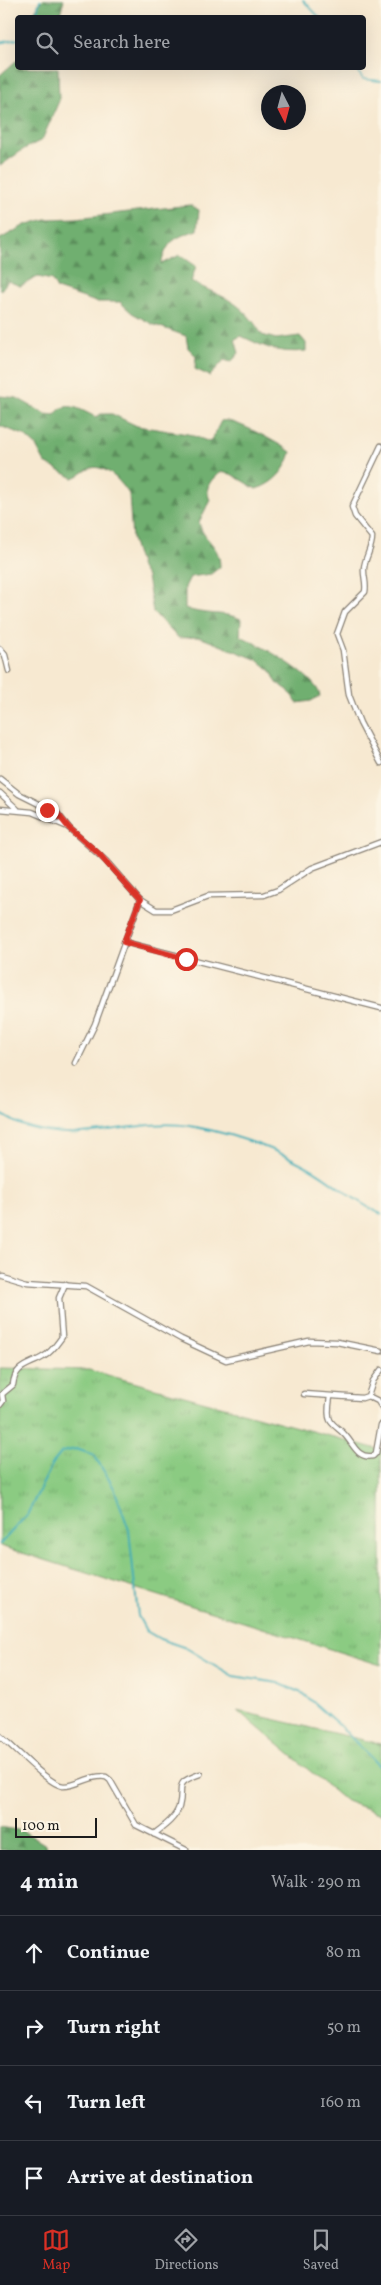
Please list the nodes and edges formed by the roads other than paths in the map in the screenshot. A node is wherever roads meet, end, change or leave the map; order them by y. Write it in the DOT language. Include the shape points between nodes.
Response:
graph roads {
  1 [pos="381,446"];
  2 [pos="0,649"];
  3 [pos="9,670"];
  4 [pos="381,763"];
  5 [pos="0,779"];
  6 [pos="0,793"];
  7 [pos="0,809"];
  8 [pos="18,809"];
  9 [pos="69,828"];
  10 [pos="381,842"];
  11 [pos="140,900"];
  12 [pos="124,942"];
  13 [pos="381,1008"];
  14 [pos="76,1063"];
  15 [pos="0,1274"];
  16 [pos="65,1284"];
  17 [pos="381,1351"];
  18 [pos="381,1370"];
  19 [pos="304,1394"];
  20 [pos="368,1396"];
  21 [pos="330,1397"];
  22 [pos="0,1405"];
  23 [pos="381,1406"];
  24 [pos="381,1425"];
  25 [pos="0,1736"];
  26 [pos="200,1774"];
  27 [pos="154,1834"];
  28 [pos="186,1850"];
  1 -- 4 [label="street" via="352,507 372,537 364,569 365,592 344,612 337,634 343,650 349,695"];
  2 -- 3 [label="street"];
  5 -- 9 [label="street" via="19,794 57,813"];
  6 -- 8 [label="street"];
  7 -- 8 [label="street"];
  8 -- 9 [label="street"];
  9 -- 11 [label="street" via="98,853"];
  10 -- 11 [label="street" via="318,865 278,890 264,894 208,896 166,911 156,910"];
  11 -- 12 [label="street"];
  12 -- 13 [label="street"];
  12 -- 14 [label="street" via="95,1024"];
  15 -- 16 [label="street" via="27,1282"];
  16 -- 17 [label="street" via="86,1286 226,1360 309,1341 336,1342"];
  16 -- 22 [label="street" via="58,1298 62,1337 48,1353 20,1367 13,1385 2,1394"];
  18 -- 20 [label="street"];
  19 -- 21 [label="street"];
  20 -- 21 [label="street"];
  20 -- 23 [label="street" via="378,1400"];
  21 -- 24 [label="street" via="331,1422 345,1434 358,1453 374,1456"];
  25 -- 27 [label="street" via="57,1785 106,1776 119,1793 131,1820"];
  26 -- 27 [label="street" via="180,1785 176,1812"];
  27 -- 28 [label="street"];
}
